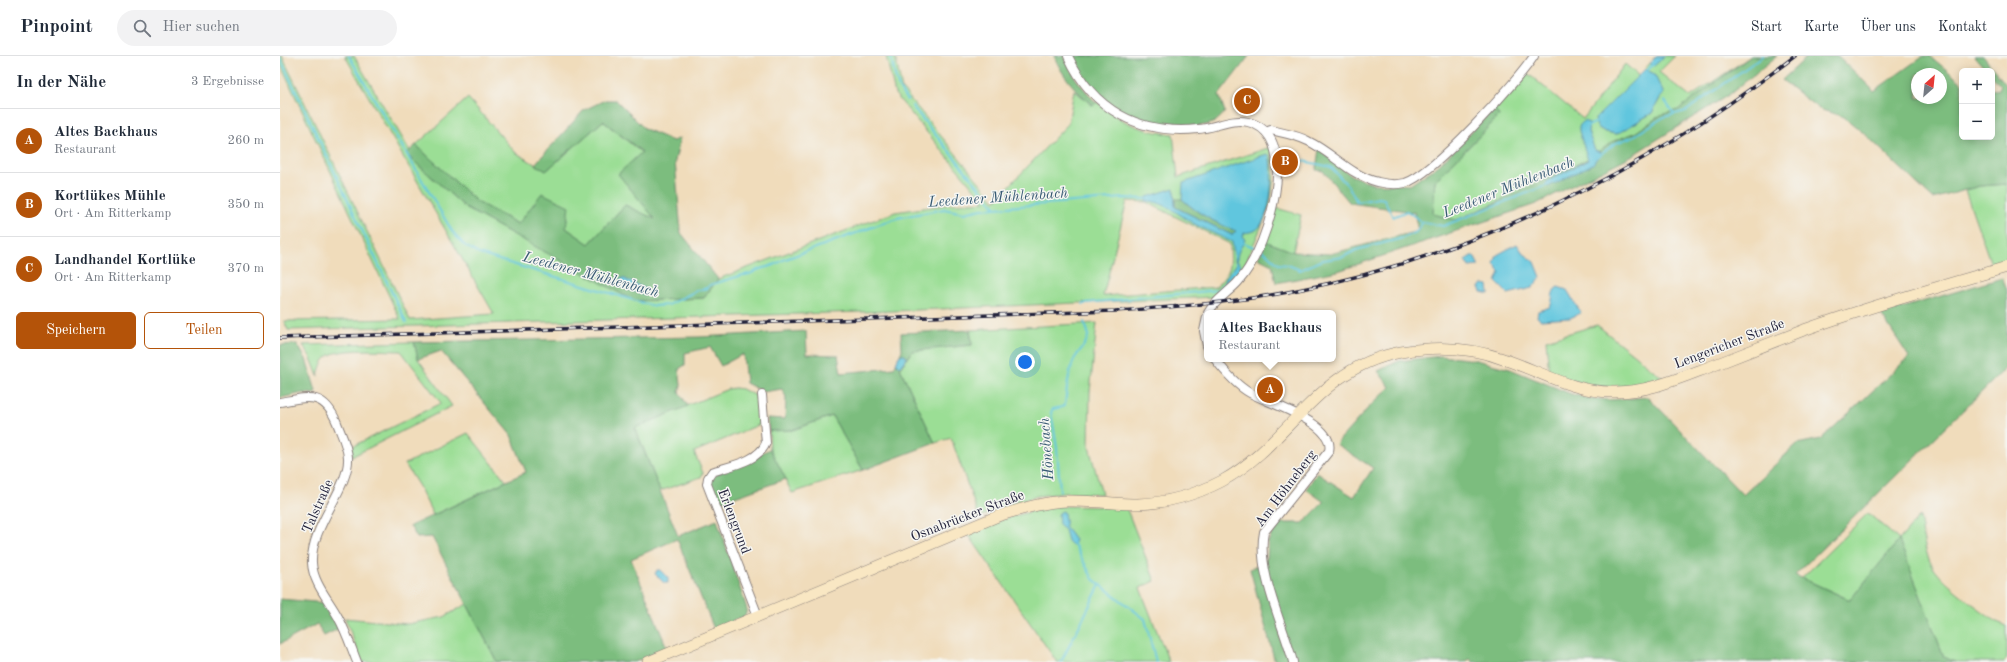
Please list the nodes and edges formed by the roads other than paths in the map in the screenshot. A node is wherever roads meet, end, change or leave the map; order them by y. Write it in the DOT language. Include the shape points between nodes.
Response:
graph roads {
  1 [pos="1068,56"];
  2 [pos="1534,56"];
  3 [pos="1266,132"];
  4 [pos="2007,267"];
  5 [pos="1211,310"];
  6 [pos="1461,349"];
  7 [pos="1218,362"];
  8 [pos="762,395"];
  9 [pos="280,402"];
  10 [pos="1298,414"];
  11 [pos="758,616"];
  12 [pos="357,662"];
  13 [pos="648,662"];
  14 [pos="1293,662"];
  1 -- 3 [label="street" via="1091,93 1113,112 1129,120 1159,128 1184,130 1236,121 1248,122"];
  2 -- 3 [label="street" via="1481,118 1437,162 1406,182 1378,182 1349,170 1308,140 1271,130"];
  3 -- 5 [label="street" via="1274,144 1277,178 1275,197 1262,240 1248,271"];
  4 -- 6 [label="main road, Lengericher Straße" via="1886,302 1807,329 1671,382 1640,390 1588,390 1562,383 1504,359"];
  6 -- 10 [label="main road, Osnabrücker Straße" via="1433,348 1398,352 1372,361 1341,376"];
  7 -- 10 [label="street" via="1230,377 1251,393"];
  8 -- 11 [label="street, Erlengrund" via="766,444 763,450 749,459 712,472 707,484"];
  9 -- 12 [label="street, Talstraße" via="309,397 319,399 333,414 347,448 347,467 318,534 312,562 314,575 339,618"];
  10 -- 11 [label="main road, Osnabrücker Straße" via="1252,460 1225,480 1198,492 1160,502 1139,504 1068,501 1021,509 998,516"];
  10 -- 14 [label="street, Am Höhneberg" via="1327,434 1331,445 1329,451 1264,532 1262,542 1262,556"];
  11 -- 13 [label="main road, Osnabrücker Straße"];
}
